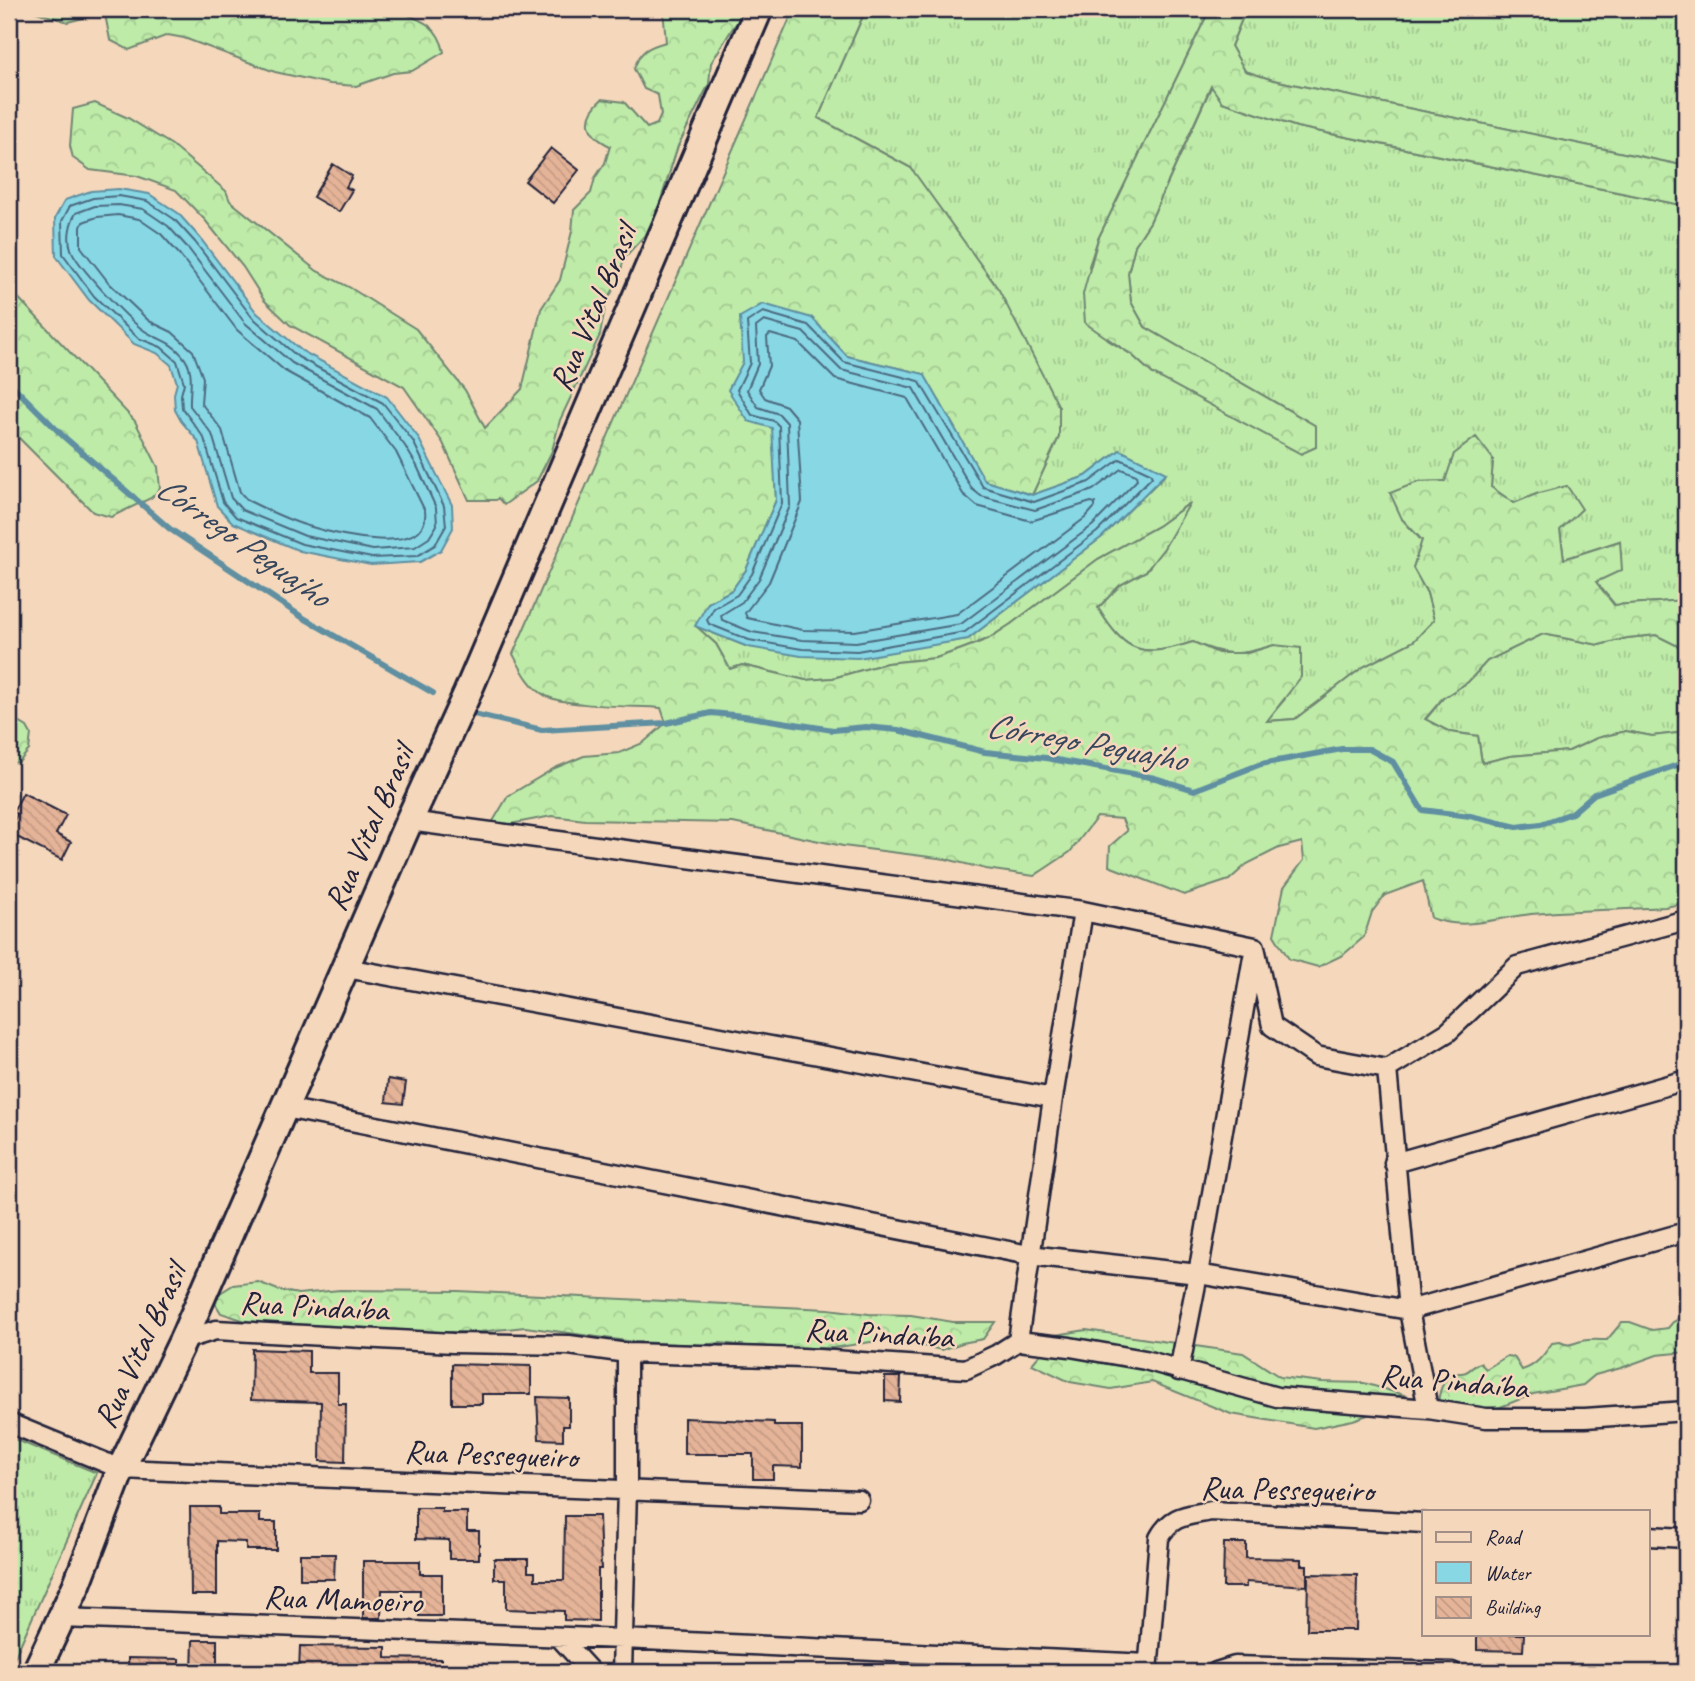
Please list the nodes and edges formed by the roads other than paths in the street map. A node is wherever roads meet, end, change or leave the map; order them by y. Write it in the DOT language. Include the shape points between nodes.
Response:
graph roads {
  1 [pos="759,9"];
  2 [pos="409,821"];
  3 [pos="1083,911"];
  4 [pos="1686,920"];
  5 [pos="1255,947"];
  6 [pos="346,968"];
  7 [pos="1387,1069"];
  8 [pos="1686,1080"];
  9 [pos="1053,1098"];
  10 [pos="285,1108"];
  11 [pos="1394,1163"];
  12 [pos="1686,1232"];
  13 [pos="1029,1255"];
  14 [pos="1198,1274"];
  15 [pos="1409,1310"];
  16 [pos="183,1340"];
  17 [pos="1018,1341"];
  18 [pos="627,1353"];
  19 [pos="1179,1371"];
  20 [pos="1428,1409"];
  21 [pos="1686,1410"];
  22 [pos="9,1423"];
  23 [pos="121,1469"];
  24 [pos="627,1489"];
  25 [pos="859,1500"];
  26 [pos="1422,1523"];
  27 [pos="1650,1536"];
  28 [pos="1686,1538"];
  29 [pos="56,1629"];
  30 [pos="559,1637"];
  31 [pos="623,1639"];
  32 [pos="1148,1668"];
  33 [pos="37,1672"];
  34 [pos="54,1672"];
  35 [pos="591,1672"];
  36 [pos="622,1672"];
  37 [pos="1216,1672"];
  38 [pos="1452,1672"];
  1 -- 2 [label="main road, Rua Vital Brasil" via="467,696"];
  2 -- 3 [label="street"];
  2 -- 6 [label="main road, Rua Vital Brasil"];
  3 -- 5 [label="street"];
  3 -- 9 [label="street"];
  4 -- 7 [label="street" via="1517,966 1448,1032"];
  5 -- 7 [label="street" via="1272,1026 1317,1056"];
  5 -- 14 [label="street"];
  6 -- 9 [label="street"];
  6 -- 10 [label="main road, Rua Vital Brasil"];
  7 -- 11 [label="street"];
  8 -- 11 [label="street"];
  9 -- 13 [label="street"];
  10 -- 13 [label="street"];
  10 -- 16 [label="main road, Rua Vital Brasil"];
  11 -- 15 [label="street"];
  12 -- 15 [label="street"];
  13 -- 14 [label="street"];
  13 -- 17 [label="street"];
  14 -- 15 [label="street"];
  14 -- 19 [label="street"];
  15 -- 20 [label="street"];
  16 -- 18 [label="street, Rua Pindaíba" via="216,1330 569,1345"];
  16 -- 23 [label="main road, Rua Vital Brasil"];
  17 -- 18 [label="street, Rua Pindaíba" via="965,1369"];
  17 -- 19 [label="street, Rua Pindaíba" via="1145,1360"];
  18 -- 24 [label="street"];
  19 -- 20 [label="street, Rua Pindaíba" via="1277,1397"];
  20 -- 21 [label="street, Rua Pindaíba" via="1486,1418 1586,1418"];
  22 -- 23 [label="street"];
  23 -- 24 [label="street, Rua Pessegueiro"];
  23 -- 29 [label="main road, Rua Vital Brasil"];
  24 -- 25 [label="street, Rua Pessegueiro"];
  24 -- 31 [label="street"];
  26 -- 32 [label="street, Rua Pessegueiro" via="1211,1511 1178,1517 1166,1525 1159,1538"];
  27 -- 28 [label="street"];
  29 -- 30 [label="street, Rua Mamoeiro"];
  29 -- 33 [label="main road, Rua Vital Brasil"];
  29 -- 34 [label="street"];
  30 -- 31 [label="street, Rua Mamoeiro"];
  30 -- 35 [label="street"];
  31 -- 32 [label="street, Rua Mamoeiro"];
  31 -- 36 [label="street"];
  37 -- 38 [label="street" via="1235,1666"];
}
